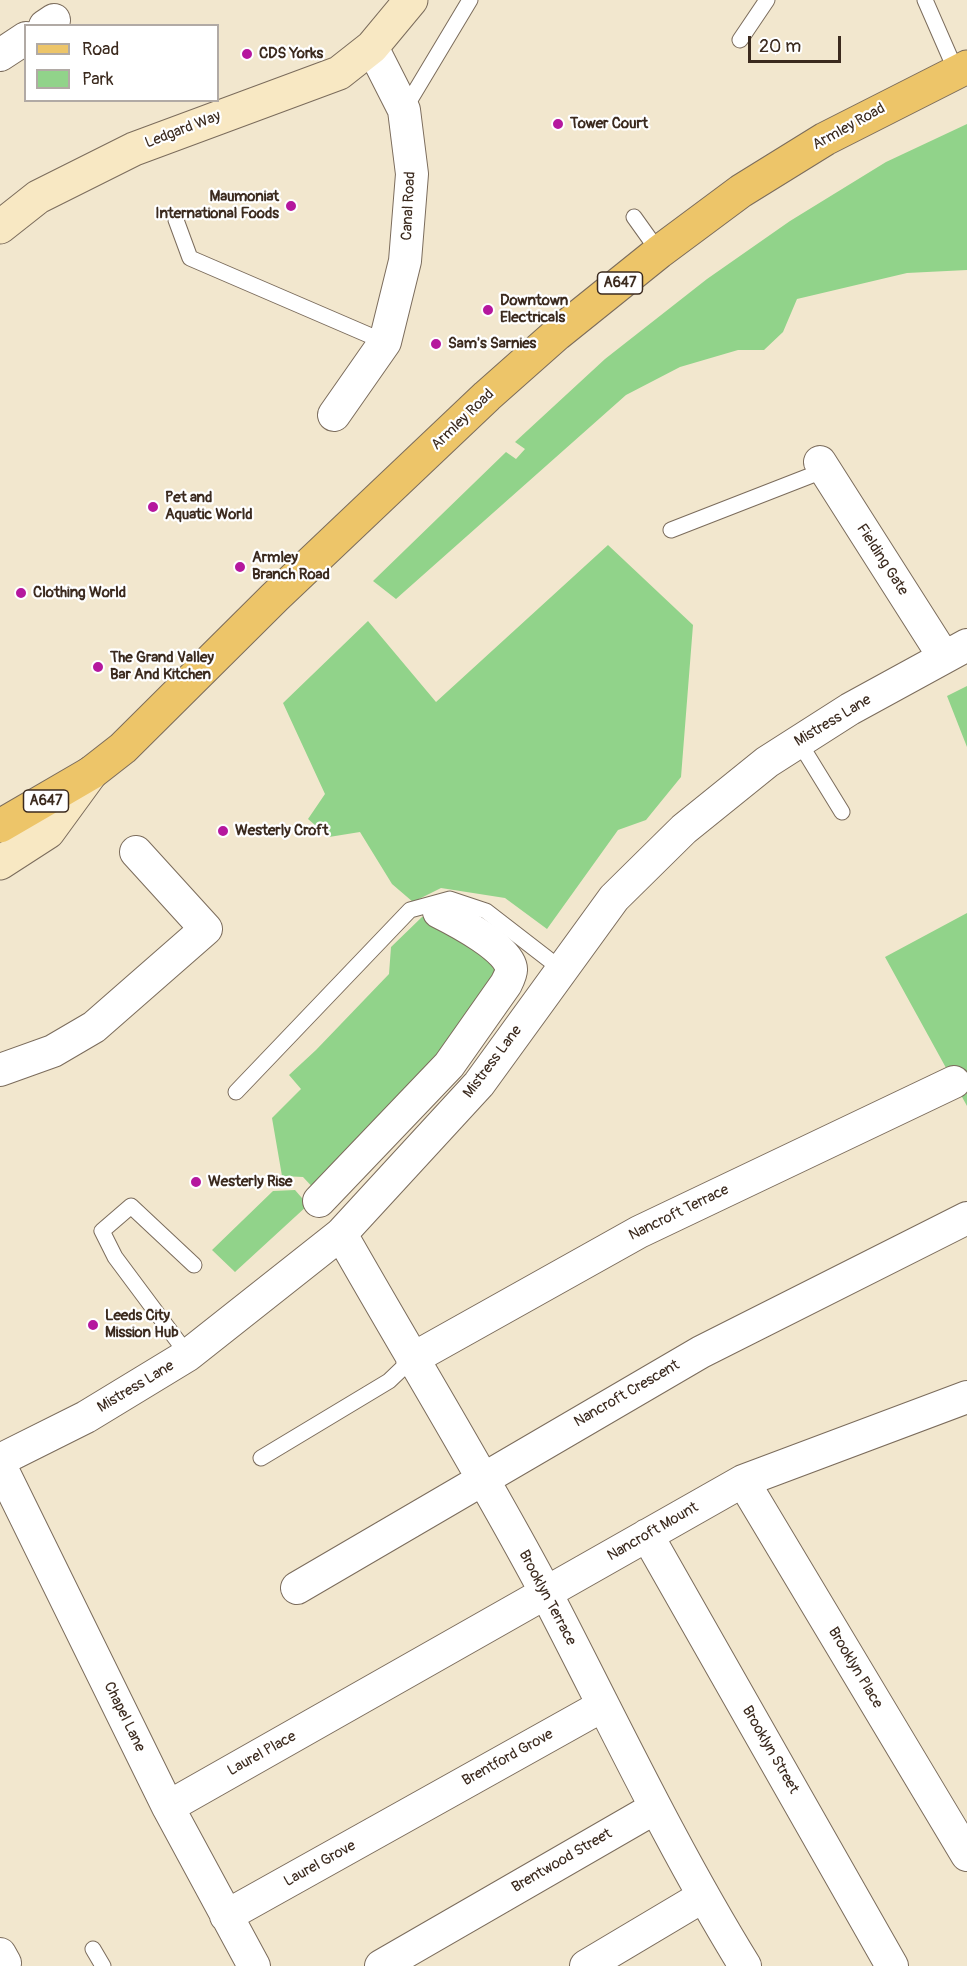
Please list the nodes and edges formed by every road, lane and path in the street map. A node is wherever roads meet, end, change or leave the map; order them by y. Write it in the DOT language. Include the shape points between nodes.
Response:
graph roads {
  1 [pos="411,0"];
  2 [pos="470,0"];
  3 [pos="767,0"];
  4 [pos="925,0"];
  5 [pos="24,39"];
  6 [pos="740,40"];
  7 [pos="372,48"];
  8 [pos="0,55"];
  9 [pos="962,69"];
  10 [pos="404,110"];
  11 [pos="634,217"];
  12 [pos="176,220"];
  13 [pos="0,227"];
  14 [pos="658,252"];
  15 [pos="385,342"];
  16 [pos="334,415"];
  17 [pos="823,466"];
  18 [pos="671,530"];
  19 [pos="956,651"];
  20 [pos="799,742"];
  21 [pos="91,773"];
  22 [pos="842,812"];
  23 [pos="0,826"];
  24 [pos="136,852"];
  25 [pos="0,863"];
  26 [pos="439,912"];
  27 [pos="561,969"];
  28 [pos="0,1070"];
  29 [pos="954,1082"];
  30 [pos="237,1092"];
  31 [pos="320,1201"];
  32 [pos="967,1218"];
  33 [pos="341,1234"];
  34 [pos="194,1265"];
  35 [pos="188,1355"];
  36 [pos="412,1359"];
  37 [pos="967,1397"];
  38 [pos="261,1458"];
  39 [pos="0,1460"];
  40 [pos="0,1465"];
  41 [pos="482,1479"];
  42 [pos="743,1481"];
  43 [pos="647,1535"];
  44 [pos="297,1588"];
  45 [pos="546,1593"];
  46 [pos="356,1701"];
  47 [pos="602,1706"];
  48 [pos="168,1807"];
  49 [pos="655,1808"];
  50 [pos="414,1811"];
  51 [pos="967,1855"];
  52 [pos="702,1897"];
  53 [pos="226,1916"];
  54 [pos="93,1949"];
  55 [pos="103,1966"];
  56 [pos="254,1966"];
  57 [pos="381,1966"];
  58 [pos="586,1966"];
  59 [pos="745,1966"];
  60 [pos="892,1966"];
  1 -- 7 [label="street"];
  2 -- 10 [label="lane"];
  3 -- 6 [label="lane"];
  4 -- 9 [label="lane"];
  5 -- 8 [label="street"];
  7 -- 10 [label="street, Canal Road"];
  7 -- 13 [label="street, Ledgard Way" via="339,73 134,149 38,196"];
  9 -- 14 [label="main road, Armley Road / A647" via="815,145 741,191"];
  10 -- 15 [label="street, Canal Road" via="412,174 405,261"];
  11 -- 14 [label="lane"];
  12 -- 15 [label="lane" via="190,258"];
  14 -- 21 [label="main road, Armley Road / A647" via="487,396 123,748"];
  15 -- 16 [label="street, Canal Road"];
  17 -- 18 [label="lane"];
  17 -- 19 [label="street, Fielding Gate"];
  19 -- 20 [label="street, Mistress Lane"];
  20 -- 22 [label="lane"];
  20 -- 27 [label="street, Mistress Lane" via="767,762 684,829 614,898"];
  21 -- 23 [label="main road, Armley Road / A647"];
  21 -- 25 [label="street" via="48,832"];
  24 -- 28 [label="street" via="206,929 94,1027 53,1051"];
  26 -- 31 [label="street" via="508,957 512,969 506,984 449,1065"];
  27 -- 30 [label="lane" via="486,911 450,899 410,910"];
  27 -- 33 [label="street, Mistress Lane" via="479,1084"];
  29 -- 36 [label="street, Nancroft Terrace" via="639,1232"];
  32 -- 41 [label="street, Nancroft Crescent" via="701,1352"];
  33 -- 35 [label="street, Mistress Lane"];
  33 -- 36 [label="street, Brooklyn Terrace"];
  34 -- 35 [label="lane" via="131,1206 102,1231 115,1257"];
  35 -- 39 [label="street, Mistress Lane" via="86,1417"];
  36 -- 38 [label="lane" via="389,1381"];
  36 -- 41 [label="street, Brooklyn Terrace"];
  37 -- 42 [label="street, Nancroft Mount"];
  40 -- 48 [label="street, Chapel Lane"];
  41 -- 44 [label="street, Nancroft Crescent"];
  41 -- 45 [label="street, Brooklyn Terrace"];
  42 -- 43 [label="street, Nancroft Mount"];
  42 -- 51 [label="street, Brooklyn Place"];
  43 -- 45 [label="street, Nancroft Mount"];
  43 -- 60 [label="street, Brooklyn Street"];
  45 -- 46 [label="street, Nancroft Mount"];
  45 -- 47 [label="street, Brooklyn Terrace"];
  46 -- 48 [label="street, Laurel Place"];
  47 -- 49 [label="street, Brooklyn Terrace"];
  47 -- 50 [label="street, Brentford Grove"];
  48 -- 53 [label="street, Chapel Lane"];
  49 -- 52 [label="street, Brooklyn Terrace"];
  49 -- 57 [label="street, Brentwood Street"];
  50 -- 53 [label="street, Laurel Grove"];
  52 -- 58 [label="street"];
  52 -- 59 [label="street, Brooklyn Terrace"];
  53 -- 56 [label="street, Chapel Lane"];
  54 -- 55 [label="lane"];
}
